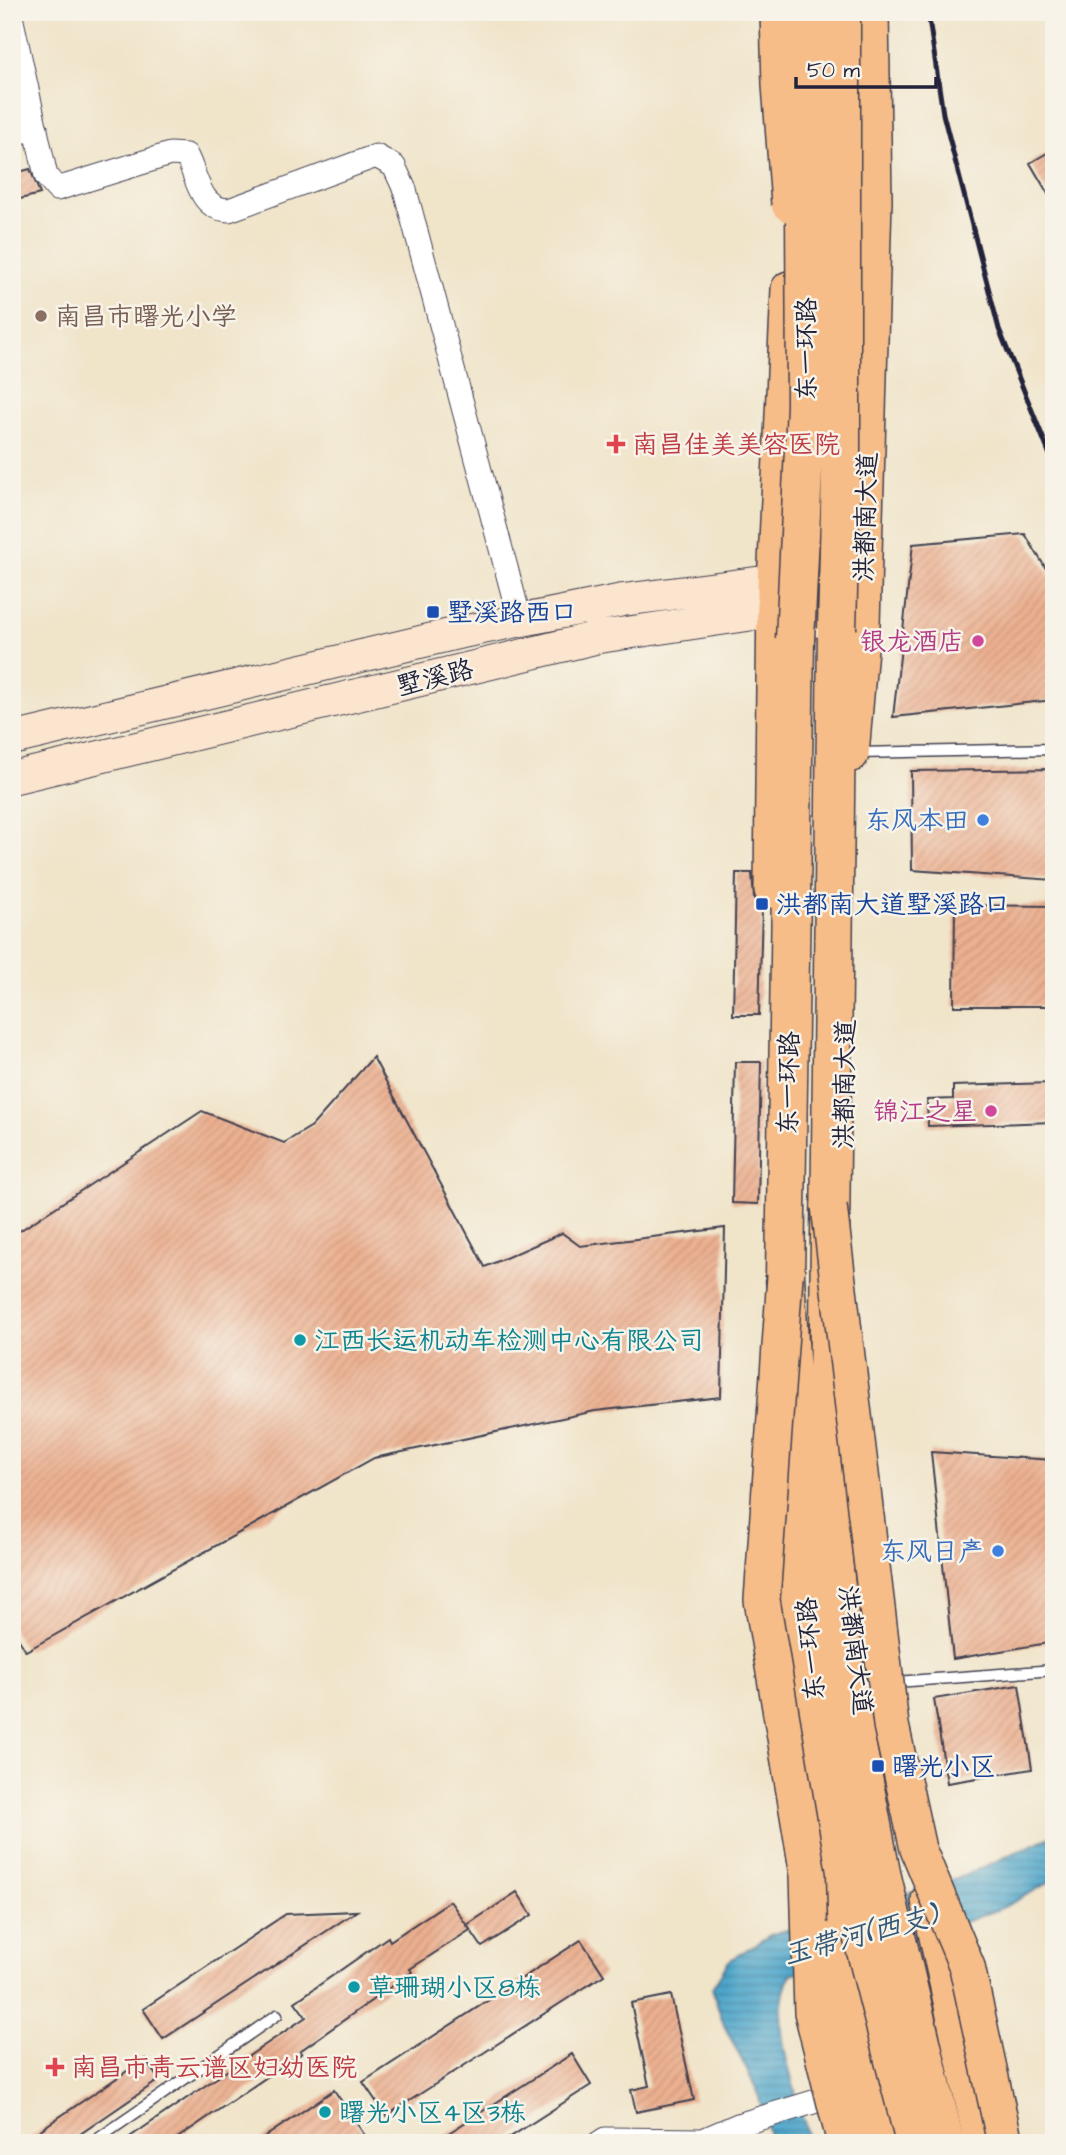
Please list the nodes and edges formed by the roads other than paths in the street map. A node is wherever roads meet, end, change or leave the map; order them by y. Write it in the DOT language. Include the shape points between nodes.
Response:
graph roads {
  1 [pos="778,12"];
  2 [pos="793,12"];
  3 [pos="804,12"];
  4 [pos="841,12"];
  5 [pos="872,12"];
  6 [pos="12,22"];
  7 [pos="16,48"];
  8 [pos="36,128"];
  9 [pos="12,134"];
  10 [pos="806,406"];
  11 [pos="864,578"];
  12 [pos="775,600"];
  13 [pos="520,620"];
  14 [pos="862,625"];
  15 [pos="12,739"];
  16 [pos="1054,749"];
  17 [pos="851,753"];
  18 [pos="12,778"];
  19 [pos="830,1206"];
  20 [pos="785,1276"];
  21 [pos="1054,1670"];
  22 [pos="857,1685"];
  23 [pos="909,1859"];
  24 [pos="813,1874"];
  25 [pos="277,2015"];
  26 [pos="871,2084"];
  27 [pos="92,2143"];
  28 [pos="599,2143"];
  29 [pos="845,2143"];
  30 [pos="876,2143"];
  31 [pos="887,2143"];
  32 [pos="910,2143"];
  33 [pos="944,2143"];
  34 [pos="963,2143"];
  35 [pos="982,2143"];
  36 [pos="1005,2143"];
  1 -- 10 [label="main road, bridge"];
  2 -- 12 [label="main road" via="795,148"];
  3 -- 10 [label="highway, 东一环路, bridge"];
  4 -- 19 [label="highway, 东一环路, bridge" via="841,472"];
  5 -- 11 [label="main road, 洪都南大道" via="874,200"];
  6 -- 7 [label="street"];
  7 -- 8 [label="street"];
  8 -- 9 [label="street"];
  8 -- 13 [label="street" via="46,176 57,189 170,154 186,155 207,204 215,210 229,211 376,156 394,166 405,190"];
  10 -- 20 [label="highway, 东一环路, bridge" via="795,640"];
  11 -- 12 [label="street, 墅溪路"];
  11 -- 14 [label="main road, 洪都南大道"];
  12 -- 13 [label="street, 墅溪路" via="756,583 623,600"];
  12 -- 14 [label="street, 墅溪路"];
  12 -- 18 [label="street, 墅溪路" via="754,614 598,637"];
  12 -- 24 [label="main road" via="768,1296 778,1569"];
  13 -- 15 [label="street, 墅溪路"];
  14 -- 17 [label="main road, 洪都南大道"];
  16 -- 17 [label="lane"];
  17 -- 22 [label="main road, 洪都南大道" via="837,1371 844,1550"];
  19 -- 23 [label="main road, bridge"];
  19 -- 33 [label="highway, 东一环路, bridge" via="827,1497 846,1687 881,1873"];
  20 -- 24 [label="main road, bridge" via="762,1600"];
  20 -- 32 [label="highway, 东一环路, bridge" via="809,1674 844,1875"];
  21 -- 22 [label="lane"];
  22 -- 23 [label="main road, 洪都南大道"];
  23 -- 34 [label="main road, 洪都南大道" via="923,1969"];
  23 -- 35 [label="main road, bridge"];
  23 -- 36 [label="main road, bridge" via="967,1967"];
  24 -- 26 [label="main road"];
  24 -- 29 [label="main road, bridge" via="812,2012"];
  24 -- 30 [label="main road, bridge"];
  25 -- 27 [label="lane"];
  26 -- 28 [label="street" via="703,2140 605,2139"];
  26 -- 31 [label="main road"];
}
